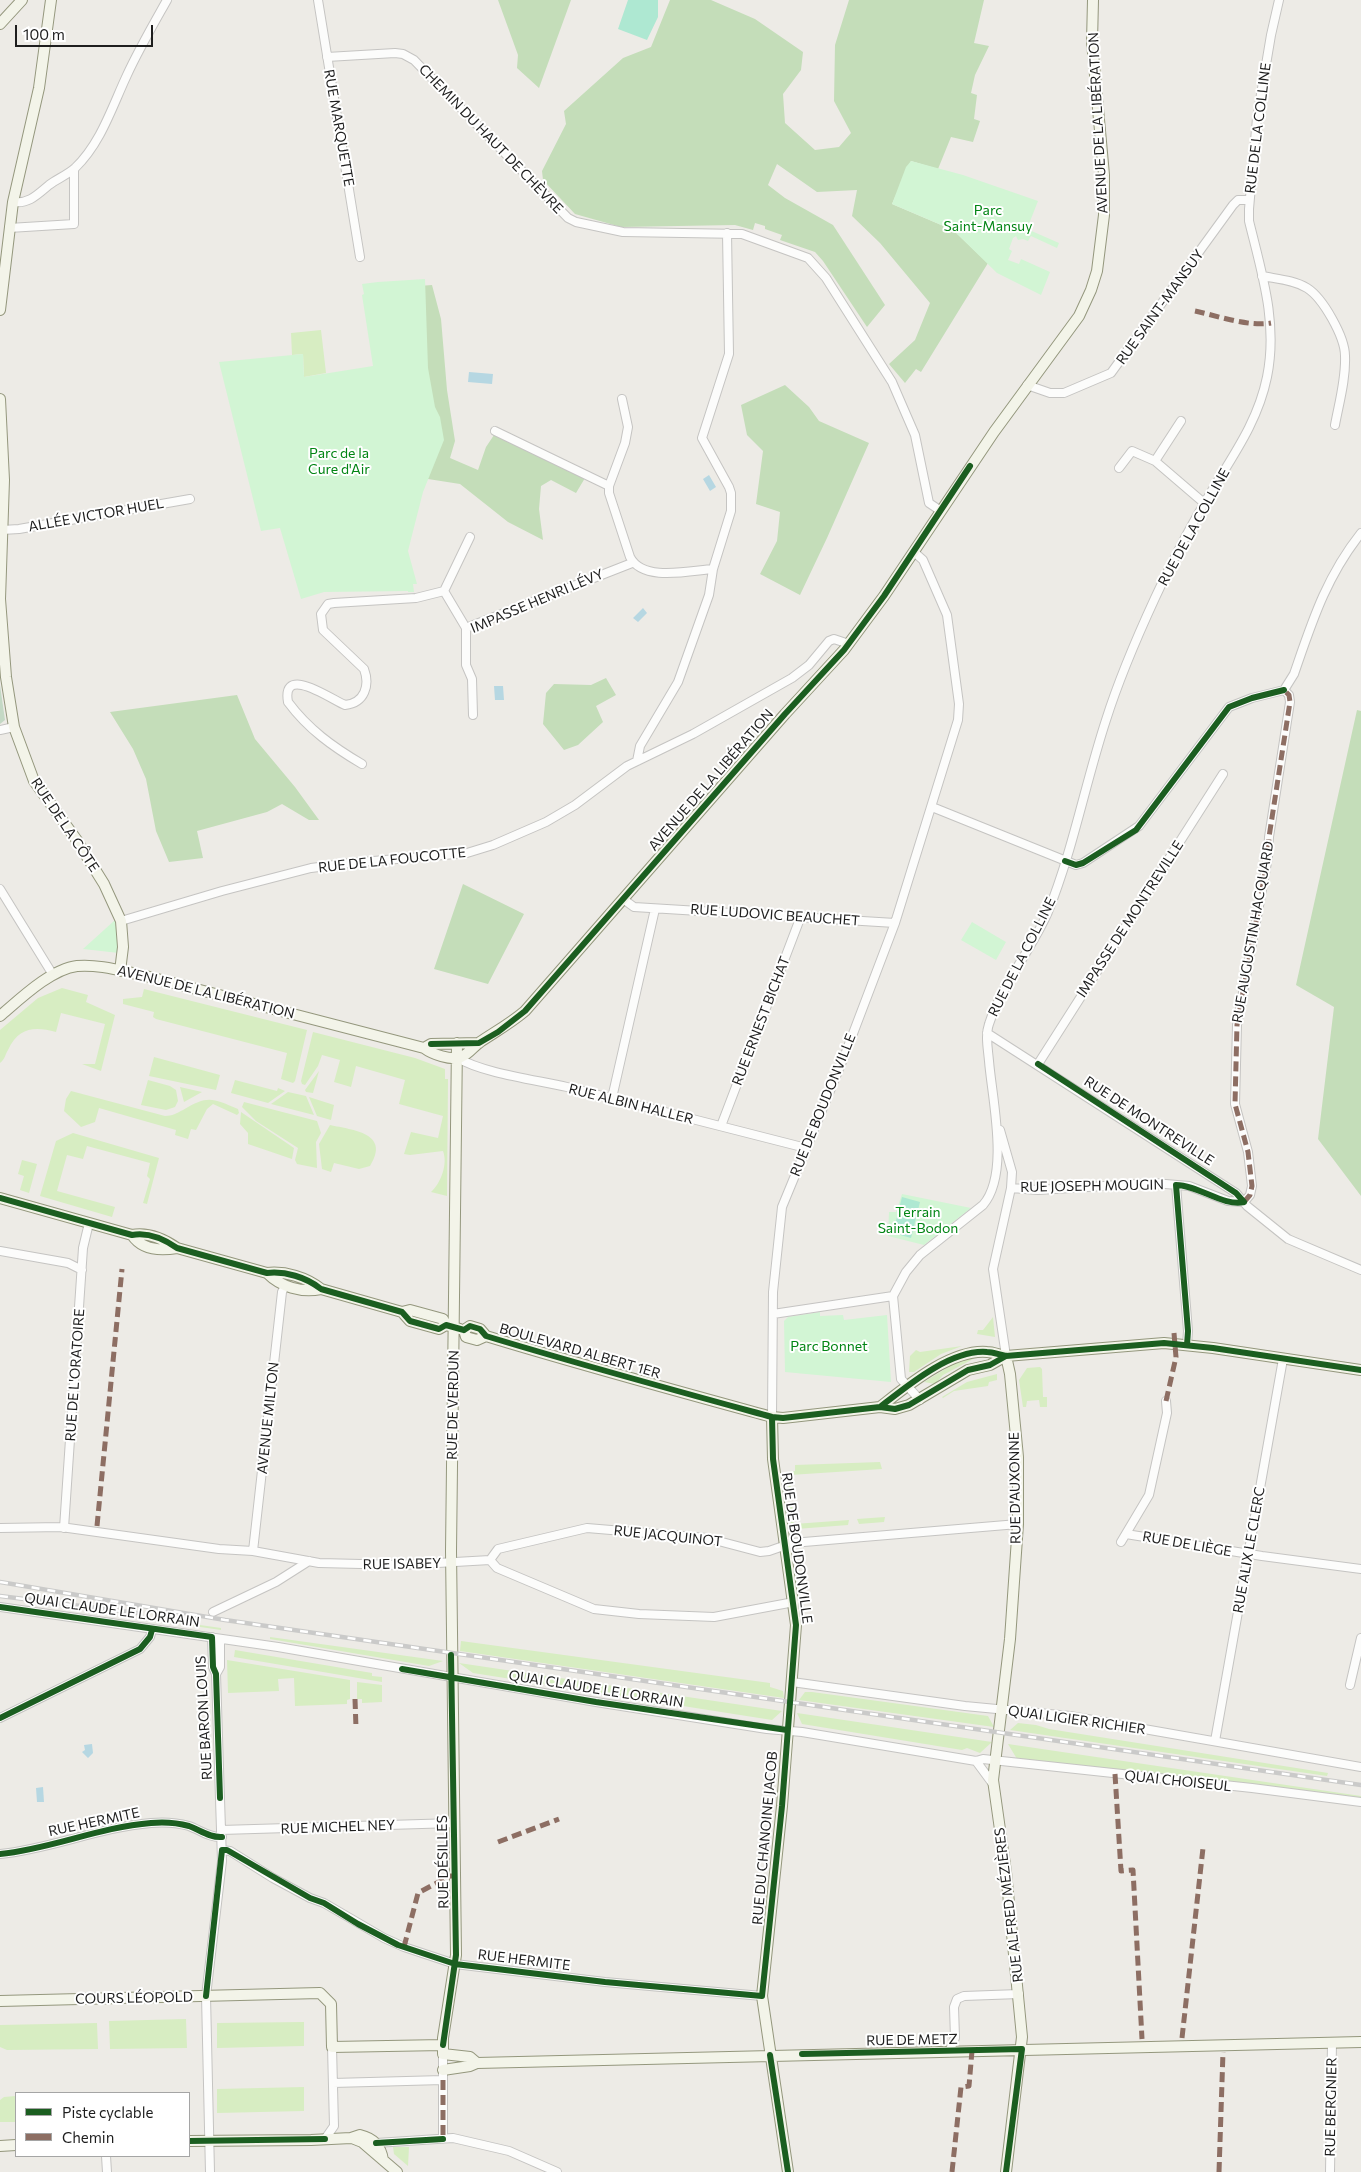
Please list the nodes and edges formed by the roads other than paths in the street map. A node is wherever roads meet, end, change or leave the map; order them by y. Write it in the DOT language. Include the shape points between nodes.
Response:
graph roads {
  1 [pos="22,0"];
  2 [pos="51,0"];
  3 [pos="167,0"];
  4 [pos="318,0"];
  5 [pos="1093,0"];
  6 [pos="1279,0"];
  7 [pos="0,24"];
  8 [pos="327,57"];
  9 [pos="74,169"];
  10 [pos="1249,200"];
  11 [pos="13,202"];
  12 [pos="9,228"];
  13 [pos="727,233"];
  14 [pos="360,257"];
  15 [pos="1262,276"];
  16 [pos="0,310"];
  17 [pos="1027,385"];
  18 [pos="0,399"];
  19 [pos="622,399"];
  20 [pos="1181,421"];
  21 [pos="1335,425"];
  22 [pos="494,431"];
  23 [pos="1155,461"];
  24 [pos="1119,468"];
  25 [pos="609,486"];
  26 [pos="190,499"];
  27 [pos="1204,503"];
  28 [pos="941,511"];
  29 [pos="2,530"];
  30 [pos="1361,534"];
  31 [pos="470,537"];
  32 [pos="914,552"];
  33 [pos="632,563"];
  34 [pos="712,569"];
  35 [pos="444,591"];
  36 [pos="466,628"];
  37 [pos="849,644"];
  38 [pos="1284,690"];
  39 [pos="473,715"];
  40 [pos="14,727"];
  41 [pos="0,730"];
  42 [pos="637,761"];
  43 [pos="362,764"];
  44 [pos="1223,774"];
  45 [pos="932,807"];
  46 [pos="1065,861"];
  47 [pos="0,889"];
  48 [pos="623,899"];
  49 [pos="655,908"];
  50 [pos="801,916"];
  51 [pos="121,921"];
  52 [pos="895,923"];
  53 [pos="120,971"];
  54 [pos="53,975"];
  55 [pos="0,1016"];
  56 [pos="987,1033"];
  57 [pos="457,1043"];
  58 [pos="479,1043"];
  59 [pos="424,1048"];
  60 [pos="458,1058"];
  61 [pos="1038,1064"];
  62 [pos="612,1098"];
  63 [pos="997,1124"];
  64 [pos="721,1126"];
  65 [pos="806,1148"];
  66 [pos="997,1158"];
  67 [pos="1009,1159"];
  68 [pos="1176,1185"];
  69 [pos="1011,1188"];
  70 [pos="0,1198"];
  71 [pos="1244,1202"];
  72 [pos="89,1223"];
  73 [pos="0,1251"];
  74 [pos="82,1270"];
  75 [pos="1361,1270"];
  76 [pos="267,1273"];
  77 [pos="285,1286"];
  78 [pos="321,1289"];
  79 [pos="893,1296"];
  80 [pos="773,1314"];
  81 [pos="455,1328"];
  82 [pos="1187,1345"];
  83 [pos="1006,1356"];
  84 [pos="1283,1359"];
  85 [pos="1361,1370"];
  86 [pos="908,1386"];
  87 [pos="920,1400"];
  88 [pos="1166,1401"];
  89 [pos="880,1407"];
  90 [pos="772,1417"];
  91 [pos="1018,1524"];
  92 [pos="0,1528"];
  93 [pos="64,1528"];
  94 [pos="1126,1534"];
  95 [pos="1121,1542"];
  96 [pos="784,1544"];
  97 [pos="253,1551"];
  98 [pos="1248,1554"];
  99 [pos="490,1560"];
  100 [pos="309,1561"];
  101 [pos="451,1563"];
  102 [pos="1361,1570"];
  103 [pos="794,1602"];
  104 [pos="0,1607"];
  105 [pos="213,1612"];
  106 [pos="152,1630"];
  107 [pos="216,1638"];
  108 [pos="1361,1638"];
  109 [pos="451,1677"];
  110 [pos="792,1682"];
  111 [pos="1350,1685"];
  112 [pos="1002,1710"];
  113 [pos="0,1718"];
  114 [pos="787,1730"];
  115 [pos="1215,1741"];
  116 [pos="976,1761"];
  117 [pos="995,1761"];
  118 [pos="1361,1767"];
  119 [pos="993,1784"];
  120 [pos="1361,1802"];
  121 [pos="455,1823"];
  122 [pos="222,1834"];
  123 [pos="222,1850"];
  124 [pos="0,1854"];
  125 [pos="455,1964"];
  126 [pos="1019,1994"];
  127 [pos="206,1996"];
  128 [pos="762,1996"];
  129 [pos="0,2001"];
  130 [pos="1361,2042"];
  131 [pos="1332,2043"];
  132 [pos="332,2047"];
  133 [pos="443,2049"];
  134 [pos="1022,2049"];
  135 [pos="949,2052"];
  136 [pos="770,2055"];
  137 [pos="477,2063"];
  138 [pos="443,2075"];
  139 [pos="333,2082"];
  140 [pos="334,2126"];
  141 [pos="348,2138"];
  142 [pos="325,2139"];
  143 [pos="443,2139"];
  144 [pos="209,2140"];
  145 [pos="190,2141"];
  146 [pos="376,2143"];
  147 [pos="15,2145"];
  148 [pos="0,2146"];
  149 [pos="106,2157"];
  150 [pos="389,2167"];
  151 [pos="106,2172"];
  152 [pos="210,2172"];
  153 [pos="557,2172"];
  154 [pos="788,2172"];
  155 [pos="1006,2172"];
  156 [pos="1330,2172"];
  1 -- 7 [label="main road"];
  2 -- 11 [label="main road" via="39,88"];
  3 -- 9 [label="street" via="134,60 99,136"];
  4 -- 8 [label="street, RUE MARQUETTE"];
  5 -- 17 [label="main road, AVENUE DE LA LIBÉRATION" via="1093,61 1105,202 1098,264 1079,316"];
  6 -- 10 [label="street, RUE DE LA COLLINE" via="1257,118"];
  8 -- 13 [label="street, CHEMIN DU HAUT DE CHÈVRE" via="399,53 414,60 571,220 623,232"];
  8 -- 14 [label="street, RUE MARQUETTE"];
  9 -- 11 [label="street" via="30,200"];
  9 -- 12 [label="street" via="74,224"];
  10 -- 15 [label="street, RUE DE LA COLLINE" via="1250,221"];
  10 -- 17 [label="street, RUE SAINT-MANSUY" via="1238,200 1233,205 1111,373 1064,393 1050,393"];
  11 -- 12 [label="main road"];
  12 -- 16 [label="main road"];
  13 -- 28 [label="street, CHEMIN DU HAUT DE CHÈVRE" via="750,236 801,255 819,270 892,382 915,435 929,503"];
  13 -- 34 [label="street" via="729,354 702,438 729,487 732,505"];
  15 -- 21 [label="street" via="1306,287 1336,326 1345,355"];
  15 -- 27 [label="street, RUE DE LA COLLINE" via="1272,328 1266,383 1248,434"];
  17 -- 28 [label="main road, AVENUE DE LA LIBÉRATION"];
  18 -- 29 [label="main road, RUE DE LA CÔTE" via="4,480"];
  19 -- 25 [label="street" via="628,427"];
  20 -- 23 [label="street"];
  22 -- 25 [label="street"];
  23 -- 24 [label="street" via="1132,451"];
  23 -- 27 [label="street"];
  25 -- 33 [label="street"];
  26 -- 29 [label="street, ALLÉE VICTOR HUEL"];
  27 -- 46 [label="street, RUE DE LA COLLINE" via="1152,605 1113,699"];
  28 -- 32 [label="main road, AVENUE DE LA LIBÉRATION"];
  29 -- 40 [label="main road, RUE DE LA CÔTE" via="0,599 3,654"];
  30 -- 38 [label="street" via="1340,561 1324,592 1294,674"];
  31 -- 35 [label="street"];
  32 -- 37 [label="main road, AVENUE DE LA LIBÉRATION"];
  32 -- 45 [label="street, RUE DE BOUDONVILLE" via="923,560 947,615 958,704 956,729"];
  33 -- 34 [label="street" via="653,573"];
  33 -- 36 [label="street, IMPASSE HENRI LÉVY"];
  34 -- 42 [label="street" via="709,595 678,682 640,746"];
  35 -- 36 [label="street"];
  35 -- 43 [label="street" via="416,598 328,604 321,614 323,630 364,669 366,689 357,702 345,705 311,686 301,684 289,690 288,702 316,734"];
  36 -- 39 [label="street, IMPASSE HENRI LÉVY" via="466,665 472,680"];
  37 -- 42 [label="street, RUE DE LA FOUCOTTE" via="834,639 829,641 792,678 693,734"];
  37 -- 48 [label="main road, AVENUE DE LA LIBÉRATION"];
  38 -- 46 [label="street" via="1229,708 1136,830 1083,863 1076,865"];
  38 -- 71 [label="street, RUE AUGUSTIN HACQUARD" via="1290,702 1268,857 1237,1025 1235,1104 1248,1152 1252,1186"];
  40 -- 41 [label="street"];
  40 -- 51 [label="main road, RUE DE LA CÔTE" via="34,781 94,867"];
  42 -- 51 [label="street, RUE DE LA FOUCOTTE" via="546,822 477,851 311,868"];
  44 -- 61 [label="street, IMPASSE DE MONTREVILLE"];
  45 -- 46 [label="street"];
  45 -- 52 [label="street, RUE DE BOUDONVILLE"];
  46 -- 56 [label="street, RUE DE LA COLLINE" via="1048,912 999,999"];
  47 -- 54 [label="street"];
  48 -- 49 [label="street, RUE LUDOVIC BEAUCHET" via="634,907"];
  48 -- 58 [label="main road, AVENUE DE LA LIBÉRATION" via="525,1011"];
  49 -- 50 [label="street, RUE LUDOVIC BEAUCHET"];
  49 -- 62 [label="street"];
  50 -- 52 [label="street, RUE LUDOVIC BEAUCHET"];
  50 -- 64 [label="street, RUE ERNEST BICHAT"];
  51 -- 53 [label="main road" via="123,947"];
  52 -- 65 [label="street, RUE DE BOUDONVILLE"];
  53 -- 54 [label="main road, AVENUE DE LA LIBÉRATION" via="76,966"];
  53 -- 59 [label="main road, AVENUE DE LA LIBÉRATION"];
  54 -- 55 [label="main road, AVENUE DE LA LIBÉRATION"];
  56 -- 61 [label="street, RUE DE MONTREVILLE"];
  56 -- 63 [label="street"];
  57 -- 58 [label="main road, AVENUE DE LA LIBÉRATION"];
  57 -- 59 [label="main road, AVENUE DE LA LIBÉRATION" via="431,1044"];
  57 -- 60 [label="main road, RUE DE VERDUN"];
  58 -- 60 [label="main road, AVENUE DE LA LIBÉRATION"];
  59 -- 60 [label="main road, AVENUE DE LA LIBÉRATION"];
  60 -- 62 [label="street, RUE ALBIN HALLER" via="465,1063 513,1076"];
  60 -- 81 [label="main road, RUE DE VERDUN" via="453,1248"];
  61 -- 71 [label="street, RUE DE MONTREVILLE" via="1236,1193"];
  62 -- 64 [label="street, RUE ALBIN HALLER"];
  63 -- 66 [label="street"];
  63 -- 67 [label="street, RUE D'AUXONNE"];
  64 -- 65 [label="street, RUE ALBIN HALLER"];
  65 -- 80 [label="street, RUE DE BOUDONVILLE" via="780,1214"];
  66 -- 67 [label="street"];
  66 -- 79 [label="street" via="986,1201 920,1255"];
  67 -- 69 [label="street, RUE D'AUXONNE"];
  68 -- 69 [label="street, RUE JOSEPH MOUGIN" via="1146,1183 1038,1190"];
  68 -- 71 [label="street, RUE JOSEPH MOUGIN" via="1190,1186 1232,1202"];
  68 -- 82 [label="street"];
  69 -- 83 [label="street, RUE D'AUXONNE" via="993,1269"];
  70 -- 72 [label="main road, BOULEVARD ALBERT 1ER"];
  71 -- 75 [label="street, RUE JOSEPH MOUGIN" via="1288,1240"];
  72 -- 74 [label="street, RUE DE L'ORATOIRE"];
  72 -- 76 [label="main road, BOULEVARD ALBERT 1ER" via="166,1240 176,1248"];
  73 -- 74 [label="street" via="68,1263"];
  74 -- 93 [label="street, RUE DE L'ORATOIRE"];
  76 -- 77 [label="main road, BOULEVARD ALBERT 1ER" via="275,1282"];
  76 -- 78 [label="main road, BOULEVARD ALBERT 1ER" via="279,1272 312,1281"];
  77 -- 78 [label="main road, BOULEVARD ALBERT 1ER" via="308,1292"];
  77 -- 97 [label="street, AVENUE MILTON"];
  78 -- 81 [label="main road, BOULEVARD ALBERT 1ER" via="402,1312 410,1321 439,1329"];
  79 -- 80 [label="street"];
  79 -- 86 [label="street" via="901,1379"];
  80 -- 90 [label="street, RUE DE BOUDONVILLE"];
  81 -- 90 [label="main road, BOULEVARD ALBERT 1ER" via="470,1326 480,1329 486,1336"];
  81 -- 101 [label="main road, RUE DE VERDUN"];
  82 -- 83 [label="main road" via="1141,1344"];
  82 -- 84 [label="main road"];
  83 -- 86 [label="main road" via="986,1352 958,1356"];
  83 -- 87 [label="main road, BOULEVARD ALBERT 1ER" via="960,1375"];
  83 -- 91 [label="main road, RUE D'AUXONNE" via="1018,1457"];
  84 -- 85 [label="main road"];
  84 -- 98 [label="street, RUE ALIX LE CLERC"];
  86 -- 87 [label="street"];
  86 -- 89 [label="main road"];
  87 -- 89 [label="main road, BOULEVARD ALBERT 1ER" via="895,1409"];
  88 -- 94 [label="street" via="1167,1413 1149,1495"];
  89 -- 90 [label="main road, BOULEVARD ALBERT 1ER" via="801,1418"];
  90 -- 96 [label="main road, RUE DE BOUDONVILLE" via="773,1459"];
  91 -- 96 [label="street, RUE JACQUINOT"];
  91 -- 112 [label="main road, RUE D'AUXONNE"];
  92 -- 93 [label="street, RUE ISABEY"];
  93 -- 97 [label="street, RUE ISABEY"];
  94 -- 95 [label="street"];
  94 -- 98 [label="street, RUE DE LIÈGE"];
  96 -- 99 [label="street, RUE JACQUINOT" via="760,1552 707,1538 587,1528 498,1549"];
  96 -- 103 [label="main road, RUE DE BOUDONVILLE"];
  97 -- 100 [label="street, RUE ISABEY"];
  98 -- 102 [label="street, RUE DE LIÈGE"];
  98 -- 115 [label="street, RUE ALIX LE CLERC"];
  99 -- 101 [label="street, RUE ISABEY"];
  99 -- 103 [label="street" via="497,1568 594,1609 714,1617"];
  100 -- 101 [label="street, RUE ISABEY" via="403,1565"];
  100 -- 105 [label="street" via="276,1582"];
  101 -- 109 [label="main road, RUE DE VERDUN"];
  103 -- 110 [label="main road, RUE DE BOUDONVILLE" via="796,1626"];
  104 -- 106 [label="street, QUAI CLAUDE LE LORRAIN"];
  106 -- 107 [label="street, QUAI CLAUDE LE LORRAIN"];
  106 -- 113 [label="street" via="140,1648"];
  107 -- 109 [label="street, QUAI CLAUDE LE LORRAIN"];
  107 -- 122 [label="street, RUE BARON LOUIS" via="214,1667"];
  108 -- 111 [label="street"];
  109 -- 114 [label="street, QUAI CLAUDE LE LORRAIN"];
  109 -- 121 [label="main road, RUE DÉSILLES"];
  110 -- 112 [label="street, QUAI LIGIER RICHIER"];
  110 -- 114 [label="main road, RUE DU CHANOINE JACOB"];
  112 -- 115 [label="street, QUAI LIGIER RICHIER" via="1070,1716"];
  112 -- 117 [label="main road, RUE D'AUXONNE"];
  114 -- 116 [label="street, QUAI CLAUDE LE LORRAIN"];
  114 -- 128 [label="main road, RUE DU CHANOINE JACOB"];
  115 -- 118 [label="street, QUAI LIGIER RICHIER"];
  116 -- 117 [label="street, QUAI CLAUDE LE LORRAIN"];
  116 -- 119 [label="street"];
  117 -- 119 [label="main road, RUE ALFRED MÉZIÈRES"];
  117 -- 120 [label="street, QUAI CHOISEUL"];
  119 -- 126 [label="main road, RUE ALFRED MÉZIÈRES"];
  121 -- 122 [label="street, RUE MICHEL NEY"];
  121 -- 125 [label="main road, RUE DÉSILLES"];
  122 -- 123 [label="street, RUE BARON LOUIS"];
  122 -- 124 [label="street, RUE HERMITE" via="216,1837 186,1826 154,1823 119,1827 28,1851"];
  123 -- 125 [label="street, RUE HERMITE" via="384,1938"];
  123 -- 127 [label="street, RUE BARON LOUIS"];
  125 -- 128 [label="street, RUE HERMITE"];
  125 -- 133 [label="main road, RUE DÉSILLES"];
  126 -- 134 [label="main road, RUE ALFRED MÉZIÈRES"];
  126 -- 135 [label="street" via="957,1999 954,2007 955,2038"];
  127 -- 129 [label="main road, COURS LÉOPOLD"];
  127 -- 132 [label="main road, COURS LÉOPOLD" via="320,1993 331,2004"];
  127 -- 144 [label="street, RUE BARON LOUIS"];
  128 -- 136 [label="main road, RUE DU CHANOINE JACOB"];
  130 -- 131 [label="main road, RUE DE METZ"];
  131 -- 134 [label="main road, RUE DE METZ"];
  131 -- 156 [label="street, RUE BERGNIER"];
  132 -- 133 [label="main road"];
  132 -- 139 [label="street"];
  133 -- 137 [label="main road" via="470,2057"];
  133 -- 138 [label="street"];
  134 -- 135 [label="main road, RUE DE METZ"];
  134 -- 155 [label="main road, RUE ALFRED MÉZIÈRES"];
  135 -- 136 [label="main road, RUE DE METZ"];
  136 -- 137 [label="main road, RUE DE METZ"];
  136 -- 154 [label="main road, RUE DU CHANOINE JACOB"];
  137 -- 138 [label="main road"];
  138 -- 139 [label="street"];
  138 -- 143 [label="street"];
  139 -- 140 [label="street"];
  140 -- 141 [label="street"];
  140 -- 142 [label="street"];
  141 -- 142 [label="main road"];
  141 -- 146 [label="main road" via="360,2135"];
  141 -- 150 [label="main road" via="362,2142"];
  142 -- 144 [label="main road"];
  143 -- 146 [label="street"];
  143 -- 153 [label="street" via="453,2138 509,2151"];
  144 -- 145 [label="main road"];
  144 -- 152 [label="street, RUE BARON LOUIS"];
  146 -- 150 [label="main road"];
  147 -- 148 [label="main road"];
  149 -- 151 [label="street"];
}
